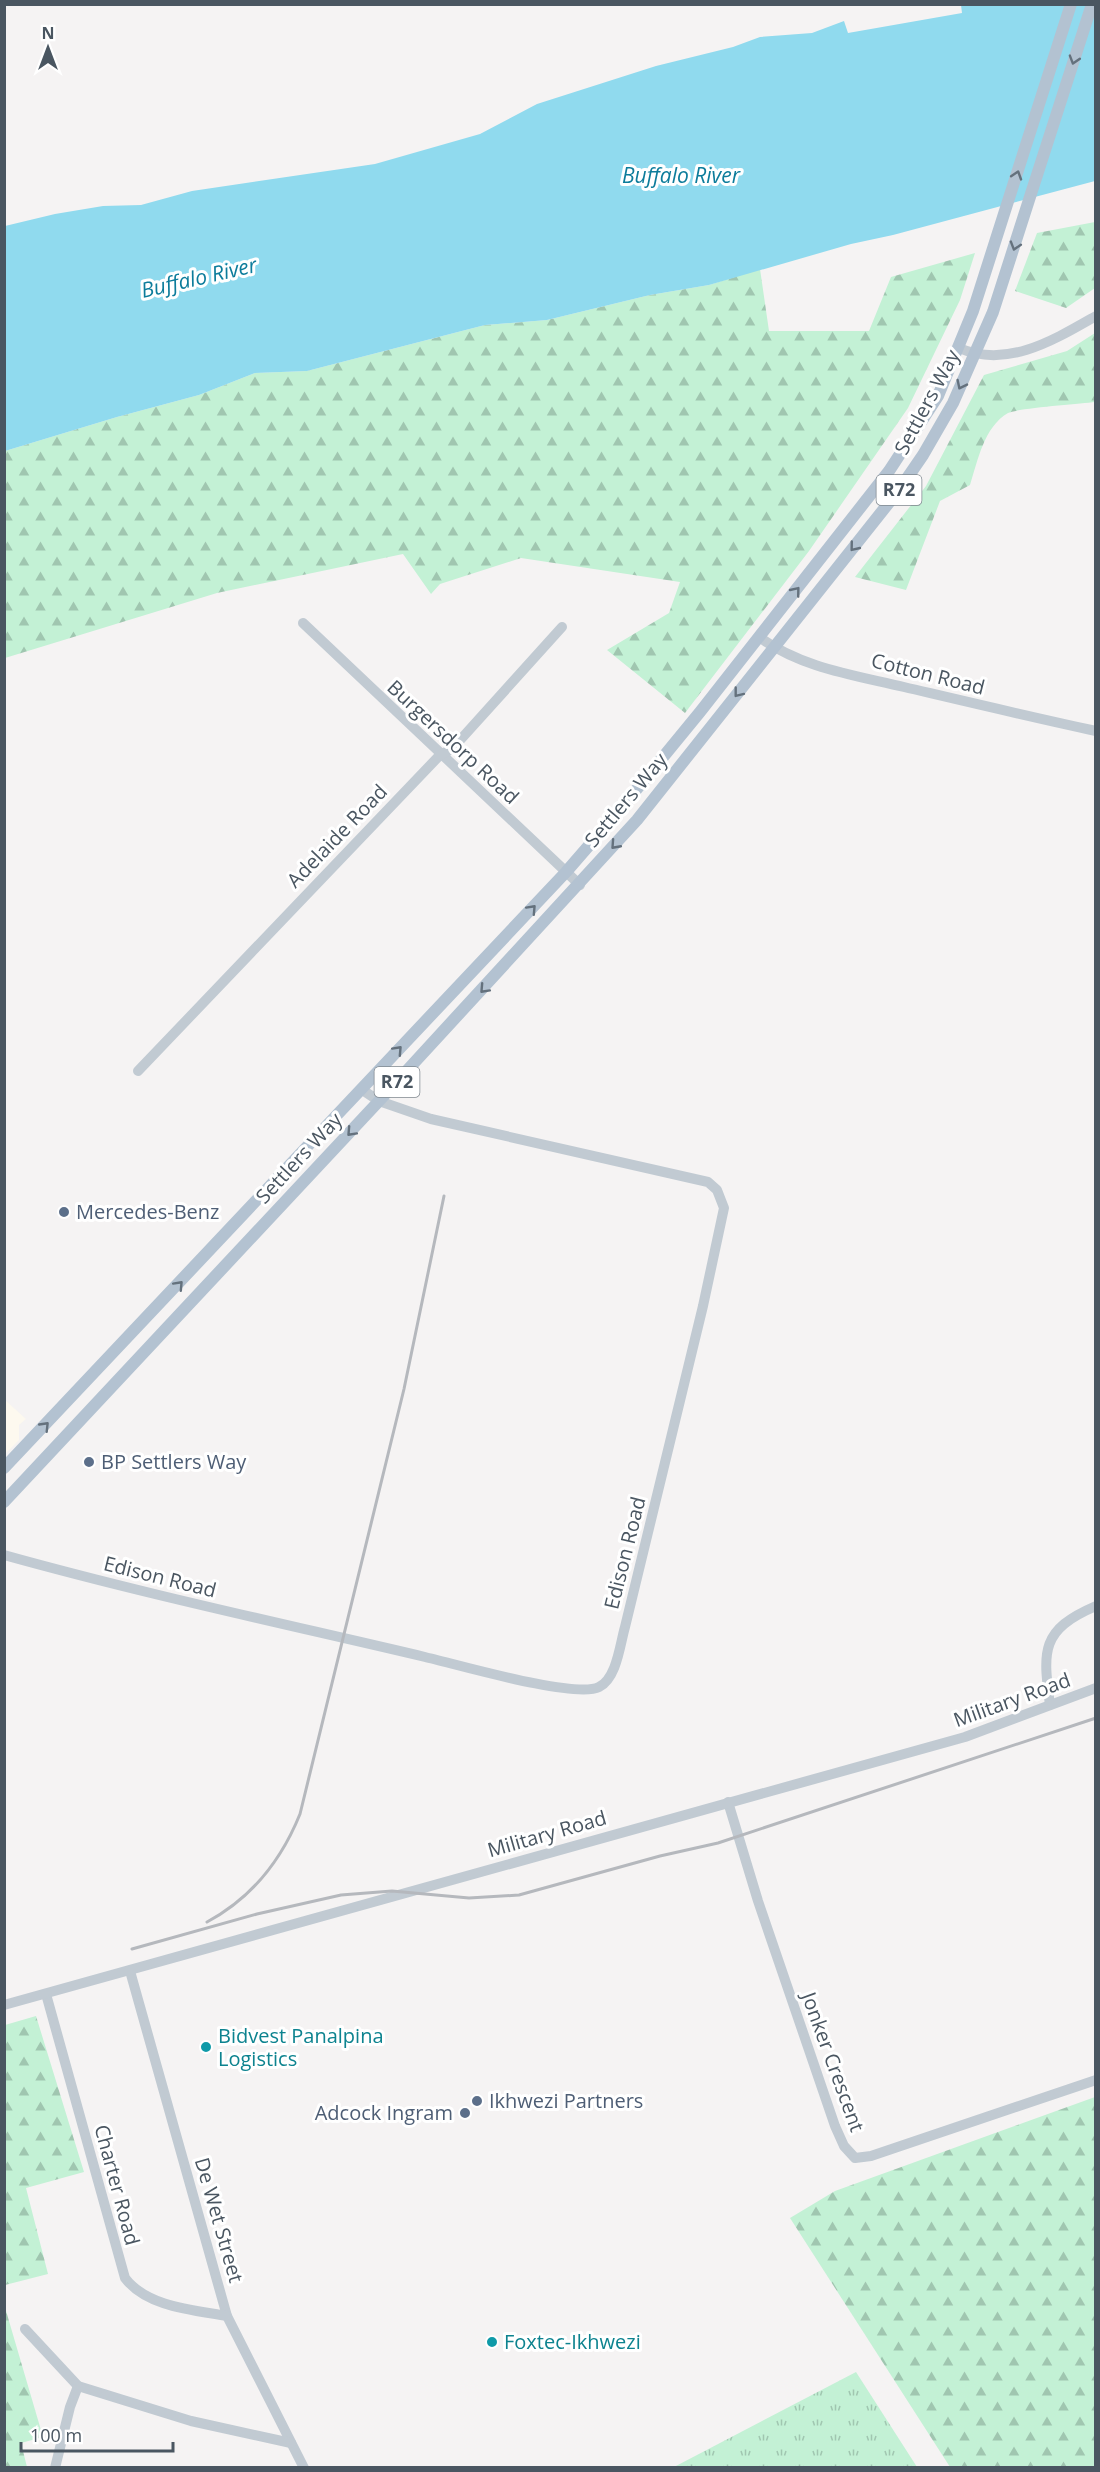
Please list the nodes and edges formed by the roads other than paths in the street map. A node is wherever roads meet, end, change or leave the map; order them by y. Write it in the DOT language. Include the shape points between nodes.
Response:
graph roads {
  1 [pos="1071,4"];
  2 [pos="1092,4"];
  3 [pos="1095,316"];
  4 [pos="959,348"];
  5 [pos="975,355"];
  6 [pos="303,623"];
  7 [pos="562,627"];
  8 [pos="759,636"];
  9 [pos="775,648"];
  10 [pos="1095,731"];
  11 [pos="440,755"];
  12 [pos="566,872"];
  13 [pos="580,885"];
  14 [pos="138,1071"];
  15 [pos="361,1089"];
  16 [pos="380,1101"];
  17 [pos="4,1468"];
  18 [pos="4,1502"];
  19 [pos="4,1555"];
  20 [pos="1095,1606"];
  21 [pos="1095,1688"];
  22 [pos="1050,1705"];
  23 [pos="728,1802"];
  24 [pos="130,1971"];
  25 [pos="46,1994"];
  26 [pos="4,2005"];
  27 [pos="1095,2080"];
  28 [pos="227,2316"];
  29 [pos="25,2329"];
  30 [pos="78,2386"];
  31 [pos="291,2443"];
  32 [pos="55,2468"];
  33 [pos="304,2468"];
  4 -- 1 [label="main road, Settlers Way / R72, one-way"];
  2 -- 5 [label="main road, Settlers Way / R72, one-way" via="993,312"];
  3 -- 5 [label="street" via="1031,348 988,357"];
  4 -- 5 [label="street"];
  8 -- 4 [label="main road, Settlers Way / R72, one-way" via="889,471 938,396"];
  5 -- 9 [label="main road, Settlers Way / R72, one-way" via="953,403 899,490"];
  6 -- 11 [label="street, Burgersdorp Road"];
  7 -- 11 [label="street, Adelaide Road" via="452,749"];
  8 -- 9 [label="street, Cotton Road"];
  8 -- 12 [label="main road, Settlers Way / R72"];
  9 -- 10 [label="street, Cotton Road" via="829,669"];
  9 -- 13 [label="main road, Settlers Way / R72, one-way"];
  11 -- 12 [label="street, Burgersdorp Road"];
  11 -- 14 [label="street, Adelaide Road"];
  12 -- 13 [label="street, Burgersdorp Road"];
  15 -- 12 [label="main road, Settlers Way / R72, one-way"];
  13 -- 16 [label="main road, Settlers Way / R72, one-way"];
  15 -- 16 [label="street, Edison Road"];
  17 -- 15 [label="main road, Settlers Way / R72, one-way"];
  16 -- 18 [label="main road, Settlers Way / R72, one-way"];
  16 -- 19 [label="street, Edison Road" via="431,1119 708,1182 720,1194 724,1208 703,1306 626,1627 606,1683 589,1690 515,1680"];
  20 -- 22 [label="street" via="1072,1616 1054,1634 1047,1649"];
  21 -- 22 [label="street, Military Road"];
  22 -- 23 [label="street, Military Road" via="965,1737"];
  23 -- 24 [label="street, Military Road"];
  23 -- 27 [label="street, Jonker Crescent" via="835,2126 855,2158 871,2156"];
  24 -- 25 [label="street, Military Road"];
  24 -- 28 [label="street, De Wet Street"];
  25 -- 26 [label="street, Military Road"];
  25 -- 28 [label="street, Charter Road" via="125,2277 147,2296 189,2310"];
  28 -- 31 [label="street, De Wet Street"];
  29 -- 30 [label="street"];
  30 -- 31 [label="street" via="191,2421"];
  30 -- 32 [label="street"];
  31 -- 33 [label="street, De Wet Street"];
}
